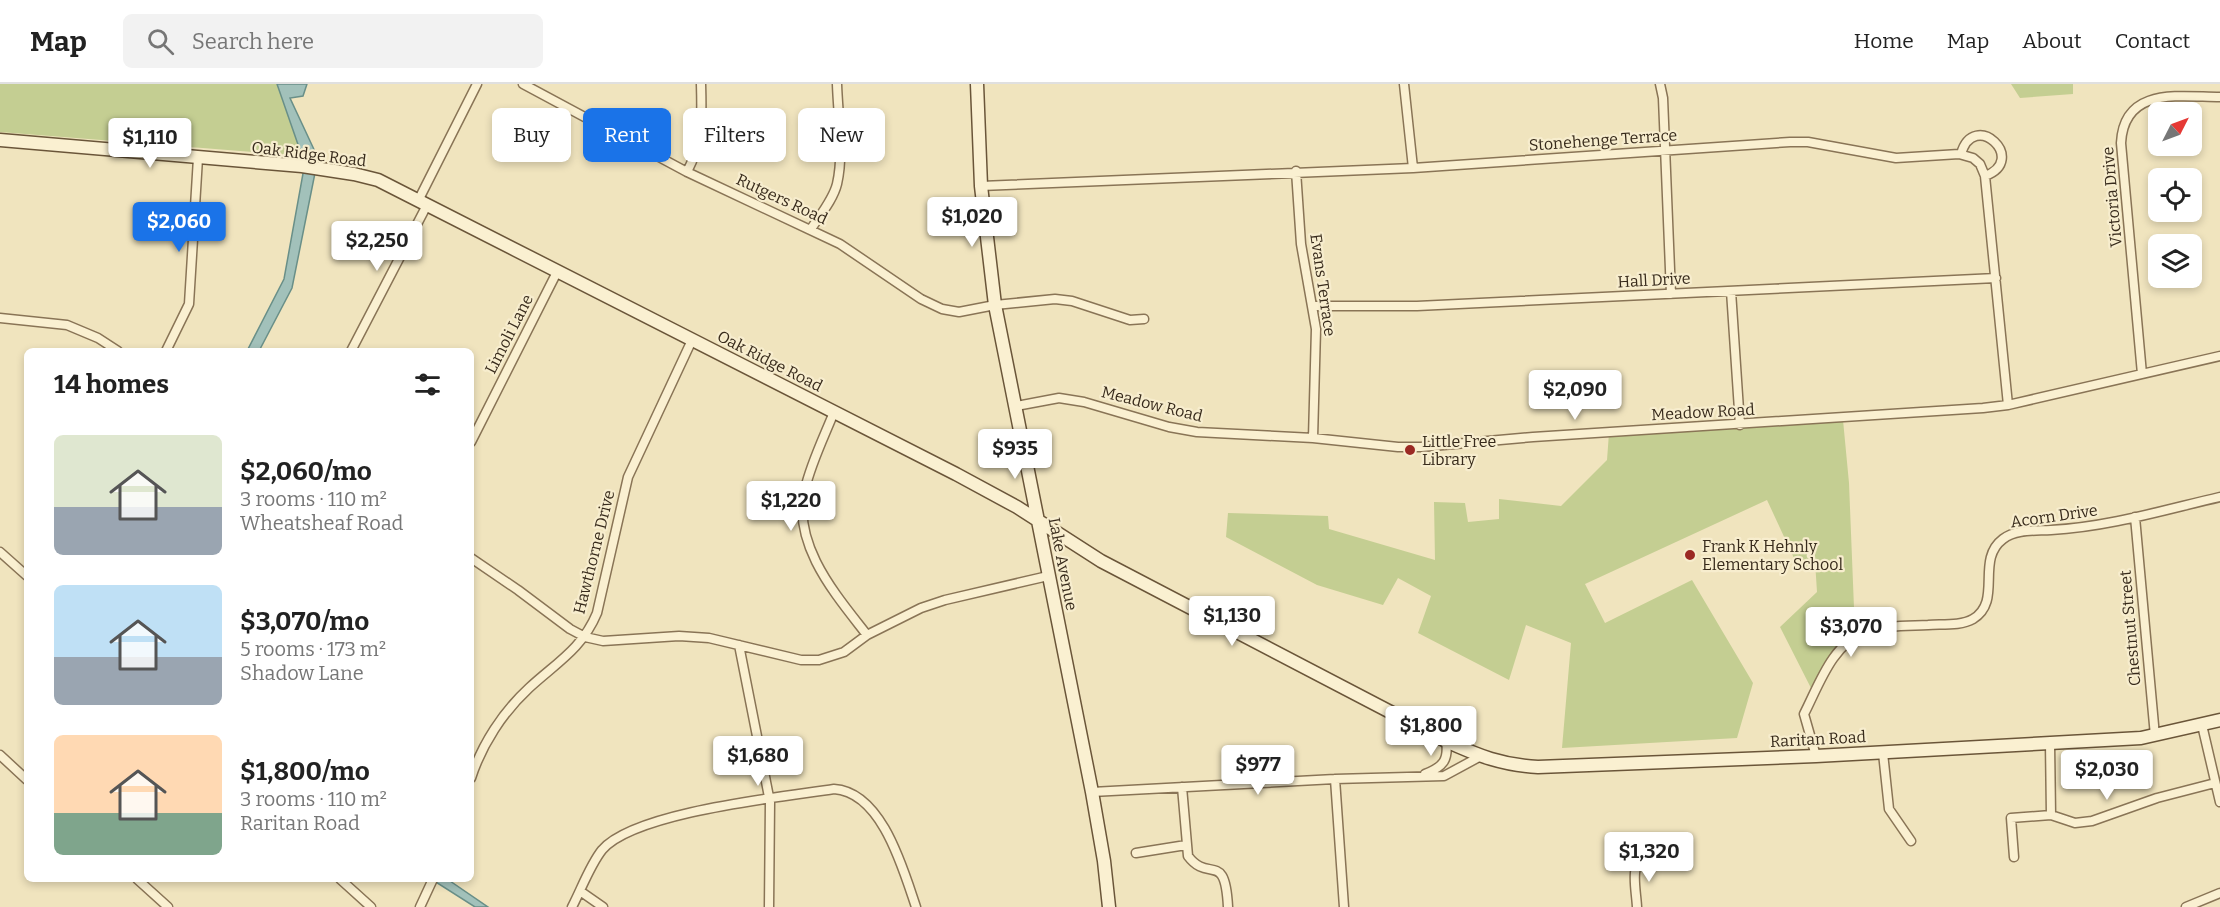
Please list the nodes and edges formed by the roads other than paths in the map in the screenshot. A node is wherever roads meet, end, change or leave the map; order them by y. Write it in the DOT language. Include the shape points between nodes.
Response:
graph roads {
  1 [pos="477,84"];
  2 [pos="523,84"];
  3 [pos="701,84"];
  4 [pos="837,84"];
  5 [pos="976,84"];
  6 [pos="1404,84"];
  7 [pos="1660,84"];
  8 [pos="2220,97"];
  9 [pos="0,140"];
  10 [pos="1666,150"];
  11 [pos="1961,154"];
  12 [pos="198,158"];
  13 [pos="1413,168"];
  14 [pos="1296,171"];
  15 [pos="687,172"];
  16 [pos="1985,176"];
  17 [pos="981,186"];
  18 [pos="422,203"];
  19 [pos="811,229"];
  20 [pos="557,272"];
  21 [pos="1996,278"];
  22 [pos="1731,291"];
  23 [pos="1671,294"];
  24 [pos="995,305"];
  25 [pos="1313,306"];
  26 [pos="0,318"];
  27 [pos="1144,319"];
  28 [pos="692,340"];
  29 [pos="113,348"];
  30 [pos="167,348"];
  31 [pos="352,348"];
  32 [pos="2220,356"];
  33 [pos="2142,374"];
  34 [pos="2008,405"];
  35 [pos="1016,406"];
  36 [pos="834,412"];
  37 [pos="1740,425"];
  38 [pos="474,436"];
  39 [pos="1312,438"];
  40 [pos="2220,497"];
  41 [pos="2135,517"];
  42 [pos="1038,520"];
  43 [pos="0,552"];
  44 [pos="474,560"];
  45 [pos="24,573"];
  46 [pos="1048,576"];
  47 [pos="867,635"];
  48 [pos="585,637"];
  49 [pos="739,645"];
  50 [pos="2220,720"];
  51 [pos="2202,725"];
  52 [pos="2155,736"];
  53 [pos="1446,741"];
  54 [pos="2050,743"];
  55 [pos="1883,753"];
  56 [pos="0,755"];
  57 [pos="1816,756"];
  58 [pos="1479,757"];
  59 [pos="474,772"];
  60 [pos="1422,776"];
  61 [pos="24,777"];
  62 [pos="1335,779"];
  63 [pos="2217,785"];
  64 [pos="1182,787"];
  65 [pos="1092,792"];
  66 [pos="770,799"];
  67 [pos="2220,801"];
  68 [pos="2051,815"];
  69 [pos="1911,841"];
  70 [pos="1186,845"];
  71 [pos="1136,852"];
  72 [pos="1643,853"];
  73 [pos="2014,858"];
  74 [pos="140,882"];
  75 [pos="343,882"];
  76 [pos="431,883"];
  77 [pos="580,891"];
  78 [pos="2220,893"];
  79 [pos="168,907"];
  80 [pos="371,907"];
  81 [pos="420,907"];
  82 [pos="572,907"];
  83 [pos="603,907"];
  84 [pos="769,907"];
  85 [pos="915,907"];
  86 [pos="1109,907"];
  87 [pos="1228,907"];
  88 [pos="1344,907"];
  89 [pos="1637,907"];
  90 [pos="2186,907"];
  1 -- 18 [label="street"];
  2 -- 15 [label="street, Rutgers Road"];
  3 -- 15 [label="street" via="700,138"];
  4 -- 19 [label="street" via="837,185"];
  5 -- 17 [label="main road, Lake Avenue"];
  6 -- 13 [label="street"];
  7 -- 10 [label="street"];
  8 -- 33 [label="street, Victoria Drive" via="2149,100 2134,110 2124,125 2121,143"];
  9 -- 12 [label="main road, Oak Ridge Road"];
  10 -- 11 [label="street, Stonehenge Terrace" via="1808,142 1896,158"];
  10 -- 13 [label="street, Stonehenge Terrace"];
  10 -- 23 [label="street"];
  11 -- 16 [label="street" via="1980,164"];
  11 -- 16 [label="street" via="1966,143 1975,137 1993,139 2000,149 2001,162"];
  12 -- 18 [label="main road, Oak Ridge Road" via="302,166 367,177"];
  12 -- 30 [label="street" via="189,304"];
  13 -- 14 [label="street, Stonehenge Terrace"];
  14 -- 17 [label="street, Stonehenge Terrace"];
  14 -- 25 [label="street, Evans Terrace" via="1301,244"];
  15 -- 19 [label="street, Rutgers Road"];
  16 -- 21 [label="street"];
  17 -- 24 [label="main road, Lake Avenue"];
  18 -- 20 [label="main road, Oak Ridge Road"];
  18 -- 31 [label="street"];
  19 -- 24 [label="street, Rutgers Road" via="942,309 959,312"];
  20 -- 28 [label="main road, Oak Ridge Road"];
  20 -- 38 [label="street, Limoli Lane"];
  21 -- 22 [label="street, Hall Drive"];
  21 -- 34 [label="street"];
  22 -- 23 [label="street, Hall Drive"];
  22 -- 37 [label="street"];
  23 -- 25 [label="street, Hall Drive" via="1417,306"];
  24 -- 27 [label="street, Rutgers Road" via="1054,299 1130,320"];
  24 -- 35 [label="main road, Lake Avenue"];
  25 -- 39 [label="street, Evans Terrace" via="1316,330"];
  26 -- 29 [label="street" via="67,325"];
  28 -- 36 [label="main road, Oak Ridge Road"];
  28 -- 48 [label="street, Hawthorne Drive" via="628,477 597,613"];
  32 -- 33 [label="street, Meadow Road"];
  33 -- 34 [label="street, Meadow Road"];
  34 -- 37 [label="street, Meadow Road"];
  35 -- 39 [label="street, Meadow Road" via="1059,398 1197,432"];
  35 -- 42 [label="main road, Lake Avenue"];
  36 -- 42 [label="main road, Oak Ridge Road"];
  36 -- 47 [label="street" via="804,491 803,528 820,569"];
  37 -- 39 [label="street, Meadow Road" via="1421,447"];
  40 -- 41 [label="street, Acorn Drive"];
  41 -- 52 [label="street, Chestnut Street"];
  41 -- 57 [label="street, Acorn Drive" via="2082,529 2009,535 1990,555 1989,593 1985,606 1974,618 1952,624 1884,628 1849,641 1834,656 1804,714"];
  42 -- 46 [label="main road, Lake Avenue"];
  42 -- 53 [label="main road, Oak Ridge Road" via="1101,561"];
  43 -- 45 [label="street"];
  44 -- 48 [label="street"];
  46 -- 47 [label="street" via="945,600"];
  46 -- 65 [label="main road, Lake Avenue"];
  47 -- 49 [label="street" via="844,652 810,661"];
  48 -- 49 [label="street" via="603,641 679,636"];
  48 -- 59 [label="street, Hawthorne Drive" via="513,704"];
  49 -- 66 [label="street"];
  50 -- 51 [label="main road, Raritan Road"];
  51 -- 52 [label="main road, Raritan Road"];
  51 -- 63 [label="street"];
  52 -- 54 [label="main road, Raritan Road"];
  53 -- 58 [label="main road, Oak Ridge Road"];
  53 -- 60 [label="street" via="1445,762"];
  54 -- 55 [label="main road, Raritan Road"];
  54 -- 68 [label="street"];
  55 -- 57 [label="main road, Raritan Road"];
  55 -- 69 [label="street" via="1889,809"];
  56 -- 61 [label="street"];
  57 -- 58 [label="main road, Raritan Road" via="1538,767 1512,766"];
  58 -- 60 [label="street" via="1444,776"];
  60 -- 62 [label="street"];
  62 -- 64 [label="street"];
  62 -- 88 [label="street"];
  63 -- 67 [label="street"];
  63 -- 68 [label="street" via="2157,798 2092,821 2075,823"];
  64 -- 65 [label="street"];
  64 -- 70 [label="street"];
  65 -- 86 [label="main road, Lake Avenue"];
  66 -- 77 [label="street" via="658,820 617,837 602,851"];
  66 -- 84 [label="street"];
  66 -- 85 [label="street" via="834,789 858,796 886,830"];
  68 -- 73 [label="street" via="2011,818"];
  70 -- 71 [label="street"];
  70 -- 87 [label="street" via="1194,864 1217,870 1224,877"];
  72 -- 89 [label="street" via="1635,867"];
  74 -- 79 [label="street"];
  75 -- 80 [label="street"];
  76 -- 81 [label="street"];
  77 -- 82 [label="street"];
  77 -- 83 [label="street"];
  78 -- 90 [label="street"];
}
